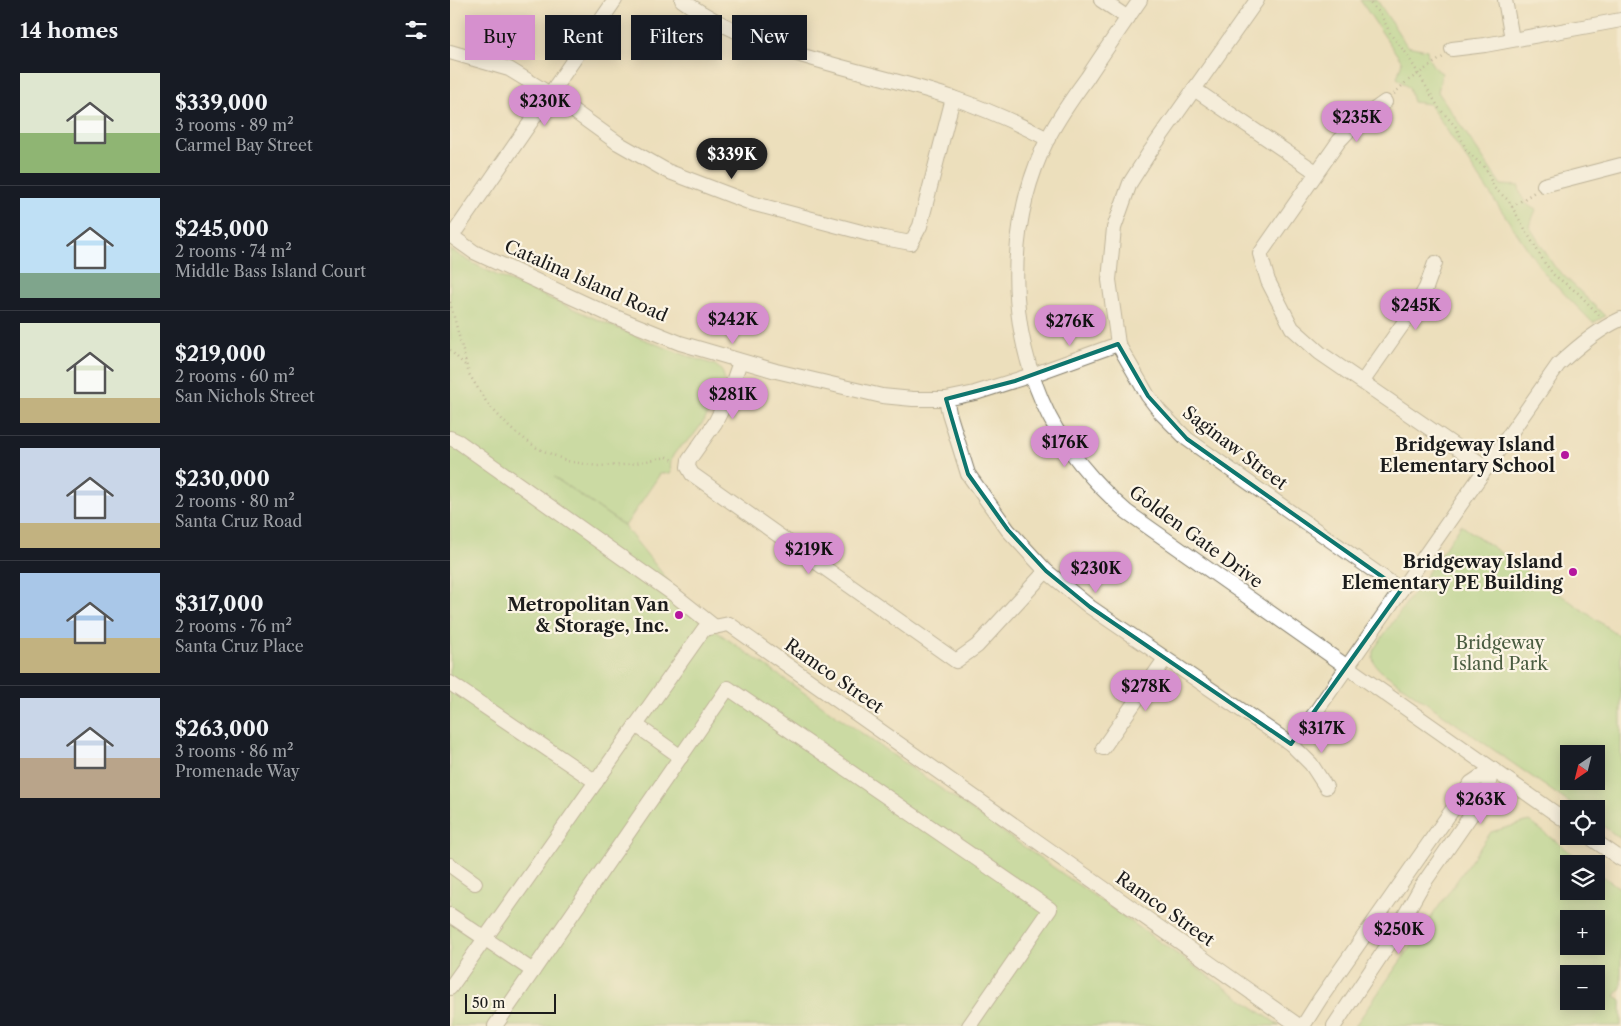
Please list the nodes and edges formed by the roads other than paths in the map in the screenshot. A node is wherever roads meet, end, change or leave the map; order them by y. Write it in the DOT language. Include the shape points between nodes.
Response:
graph roads {
  1 [pos="614,0"];
  2 [pos="682,0"];
  3 [pos="1101,0"];
  4 [pos="1140,0"];
  5 [pos="1257,0"];
  6 [pos="1505,0"];
  7 [pos="1128,18"];
  8 [pos="1621,20"];
  9 [pos="1512,39"];
  10 [pos="1452,49"];
  11 [pos="450,52"];
  12 [pos="1194,89"];
  13 [pos="550,94"];
  14 [pos="952,98"];
  15 [pos="1385,102"];
  16 [pos="1048,139"];
  17 [pos="1621,165"];
  18 [pos="1316,172"];
  19 [pos="1544,185"];
  20 [pos="451,235"];
  21 [pos="1435,263"];
  22 [pos="1615,322"];
  23 [pos="1118,344"];
  24 [pos="740,362"];
  25 [pos="1032,375"];
  26 [pos="1363,381"];
  27 [pos="946,399"];
  28 [pos="450,438"];
  29 [pos="1486,468"];
  30 [pos="1046,571"];
  31 [pos="1401,590"];
  32 [pos="715,627"];
  33 [pos="1165,659"];
  34 [pos="1347,668"];
  35 [pos="450,683"];
  36 [pos="636,725"];
  37 [pos="1291,744"];
  38 [pos="1103,748"];
  39 [pos="681,757"];
  40 [pos="1492,769"];
  41 [pos="596,782"];
  42 [pos="1326,787"];
  43 [pos="1560,817"];
  44 [pos="1601,845"];
  45 [pos="1621,859"];
  46 [pos="450,865"];
  47 [pos="475,883"];
  48 [pos="450,915"];
  49 [pos="485,938"];
  50 [pos="533,971"];
  51 [pos="450,988"];
  52 [pos="496,1026"];
  53 [pos="969,1026"];
  54 [pos="1299,1026"];
  55 [pos="1303,1026"];
  56 [pos="1334,1026"];
  1 -- 13 [label="street"];
  2 -- 14 [label="street" via="724,26 775,48"];
  3 -- 7 [label="street"];
  4 -- 7 [label="street, Golden Gate Drive"];
  5 -- 12 [label="street, Saginaw Street"];
  6 -- 9 [label="street"];
  7 -- 16 [label="street, Golden Gate Drive"];
  8 -- 9 [label="street"];
  9 -- 10 [label="street"];
  11 -- 13 [label="street" via="510,69"];
  12 -- 18 [label="street"];
  12 -- 23 [label="street, Saginaw Street" via="1130,183 1114,228 1110,280"];
  13 -- 14 [label="street" via="618,143 667,171 751,203 911,243 920,226"];
  13 -- 20 [label="street"];
  14 -- 16 [label="street" via="1021,124"];
  15 -- 18 [label="street" via="1358,121 1338,141"];
  16 -- 25 [label="street, Golden Gate Drive" via="1028,190 1016,257 1019,323"];
  17 -- 19 [label="street"];
  18 -- 26 [label="street" via="1260,254 1268,281 1292,328 1320,353"];
  20 -- 24 [label="street, Catalina Island Road" via="474,252 608,314 680,343"];
  21 -- 26 [label="street" via="1417,304"];
  22 -- 29 [label="street" via="1580,344 1558,365"];
  23 -- 25 [label="street, Catalina Island Road"];
  23 -- 31 [label="street, Saginaw Street" via="1148,396 1187,440"];
  24 -- 27 [label="street, Catalina Island Road" via="882,396"];
  24 -- 30 [label="street" via="715,423 692,454 688,467 692,474 956,661 976,646"];
  25 -- 27 [label="street, Catalina Island Road"];
  25 -- 34 [label="street, Golden Gate Drive" via="1064,441 1108,495 1163,539"];
  26 -- 29 [label="street"];
  27 -- 30 [label="street" via="968,474 1008,530"];
  28 -- 32 [label="street" via="672,593"];
  29 -- 31 [label="street"];
  30 -- 33 [label="street" via="1090,607"];
  31 -- 34 [label="street"];
  32 -- 36 [label="street" via="704,629"];
  32 -- 54 [label="street, Ramco Street" via="729,624"];
  33 -- 37 [label="street"];
  33 -- 38 [label="street"];
  34 -- 37 [label="street"];
  34 -- 40 [label="street, Golden Gate Drive"];
  35 -- 41 [label="street"];
  36 -- 39 [label="street"];
  36 -- 41 [label="street"];
  37 -- 42 [label="street" via="1312,764"];
  39 -- 50 [label="street"];
  39 -- 53 [label="street" via="728,688 1050,909"];
  40 -- 43 [label="street, Golden Gate Drive"];
  40 -- 55 [label="street" via="1471,783"];
  40 -- 56 [label="street" via="1487,792 1421,887 1388,945"];
  41 -- 49 [label="street"];
  44 -- 45 [label="street"];
  46 -- 47 [label="street"];
  48 -- 49 [label="street"];
  49 -- 50 [label="street"];
  49 -- 51 [label="street"];
  50 -- 52 [label="street"];
}
